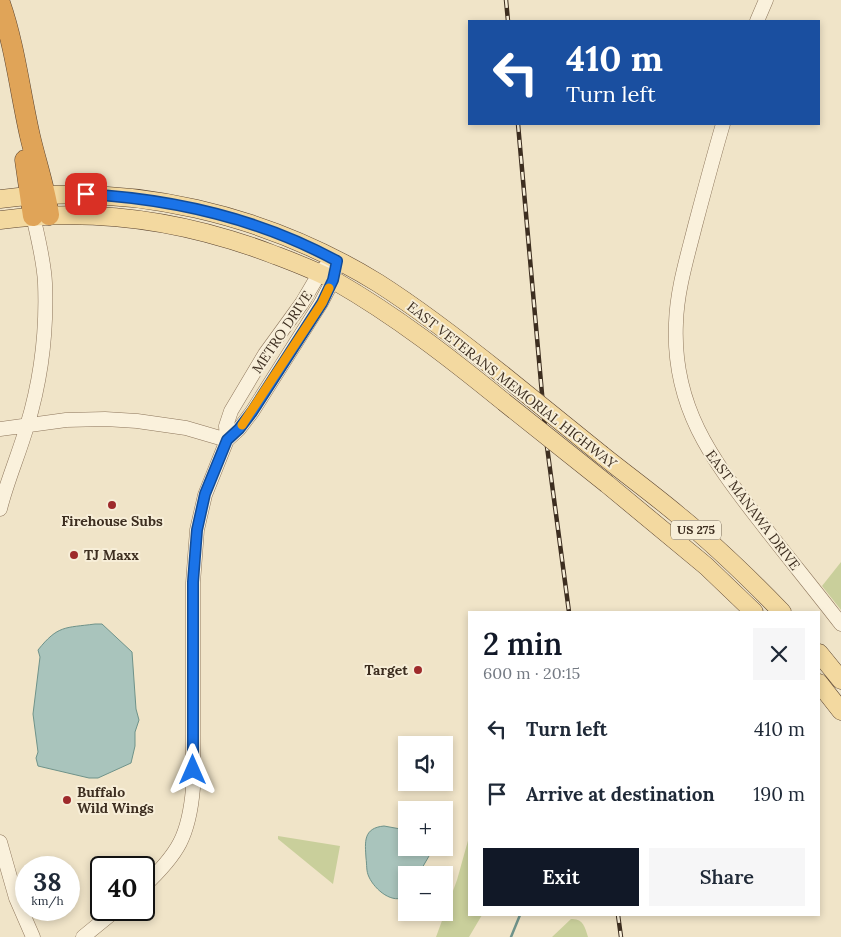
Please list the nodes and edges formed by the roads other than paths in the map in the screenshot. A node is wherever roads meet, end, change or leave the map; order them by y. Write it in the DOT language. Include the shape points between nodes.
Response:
graph roads {
  1 [pos="766,0"];
  2 [pos="0,4"];
  3 [pos="757,20"];
  4 [pos="0,46"];
  5 [pos="722,125"];
  6 [pos="38,195"];
  7 [pos="0,199"];
  8 [pos="41,216"];
  9 [pos="0,220"];
  10 [pos="337,261"];
  11 [pos="326,277"];
  12 [pos="27,425"];
  13 [pos="0,429"];
  14 [pos="227,440"];
  15 [pos="0,509"];
  16 [pos="753,611"];
  17 [pos="781,611"];
  18 [pos="841,624"];
  19 [pos="820,654"];
  20 [pos="841,680"];
  21 [pos="820,684"];
  22 [pos="841,711"];
  23 [pos="0,842"];
  24 [pos="155,875"];
  25 [pos="103,921"];
  26 [pos="33,937"];
  27 [pos="83,937"];
  1 -- 3 [label="street"];
  2 -- 6 [label="highway" via="12,42"];
  4 -- 6 [label="highway" via="29,179"];
  5 -- 18 [label="street, EAST MANAWA DRIVE" via="678,302 676,341 682,386 697,430 716,463"];
  6 -- 7 [label="main road, EAST VETERANS MEMORIAL HIGHWAY"];
  6 -- 8 [label="highway"];
  6 -- 10 [label="main road, EAST VETERANS MEMORIAL HIGHWAY / US 275" via="129,197 202,210 265,228"];
  8 -- 9 [label="main road, EAST VETERANS MEMORIAL HIGHWAY / US 275"];
  8 -- 11 [label="main road, EAST VETERANS MEMORIAL HIGHWAY / US 275" via="117,216 213,234"];
  8 -- 12 [label="street" via="45,329 40,373"];
  10 -- 11 [label="street, METRO DRIVE" via="326,266"];
  10 -- 17 [label="main road, EAST VETERANS MEMORIAL HIGHWAY / US 275, bridge" via="414,306 503,376 678,515"];
  11 -- 14 [label="street, METRO DRIVE" via="322,303 252,412"];
  11 -- 14 [label="street, METRO DRIVE" via="302,303 265,354 231,411 226,426"];
  11 -- 16 [label="main road, EAST VETERANS MEMORIAL HIGHWAY / US 275, bridge" via="393,316 423,338 607,484 706,566"];
  12 -- 13 [label="street"];
  12 -- 14 [label="street" via="66,420 137,421 186,428"];
  12 -- 15 [label="street"];
  14 -- 24 [label="street, METRO DRIVE" via="202,506 195,542 190,816 175,852"];
  19 -- 20 [label="main road"];
  21 -- 22 [label="main road"];
  23 -- 26 [label="street" via="16,898"];
  25 -- 27 [label="street"];
}
